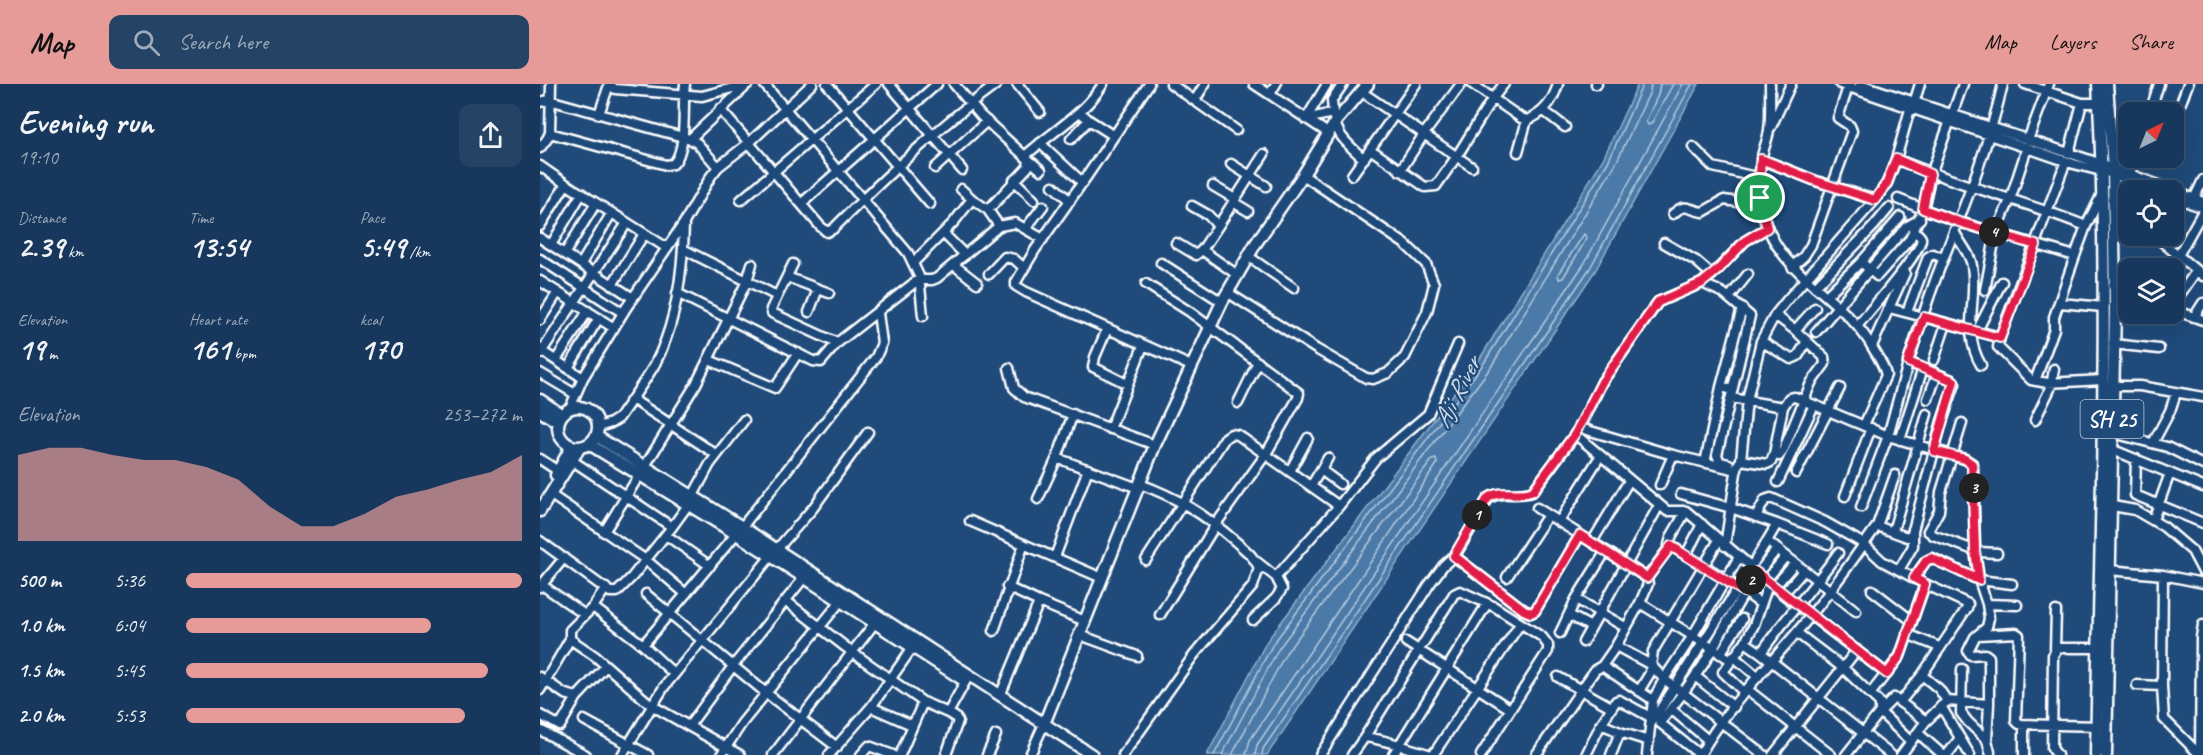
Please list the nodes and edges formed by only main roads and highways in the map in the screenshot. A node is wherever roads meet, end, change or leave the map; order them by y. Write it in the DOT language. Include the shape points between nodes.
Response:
graph roads {
  1 [pos="2098,84"];
  2 [pos="2107,84"];
  3 [pos="1365,88"];
  4 [pos="2104,103"];
  5 [pos="2107,196"];
  6 [pos="2106,384"];
  7 [pos="540,400"];
  8 [pos="540,411"];
  9 [pos="563,415"];
  10 [pos="2108,432"];
  11 [pos="587,440"];
  12 [pos="543,498"];
  13 [pos="2105,504"];
  14 [pos="540,511"];
  15 [pos="967,678"];
  16 [pos="2101,726"];
  17 [pos="1043,727"];
  18 [pos="1081,755"];
  19 [pos="1092,755"];
  20 [pos="2096,755"];
  21 [pos="2106,755"];
  1 -- 4 [label="main road"];
  2 -- 4 [label="main road, SH 25"];
  3 -- 17 [label="main road" via="1335,117 1305,171 1236,274 1155,445"];
  4 -- 5 [label="main road, SH 25"];
  5 -- 6 [label="main road" via="2103,307"];
  5 -- 6 [label="main road, SH 25" via="2113,344"];
  6 -- 10 [label="main road, SH 25"];
  7 -- 9 [label="main road"];
  8 -- 9 [label="main road"];
  9 -- 11 [label="main road" via="558,434 566,444"];
  9 -- 11 [label="main road" via="584,408 595,416"];
  10 -- 13 [label="main road"];
  10 -- 13 [label="main road, SH 25" via="2111,449"];
  11 -- 12 [label="main road"];
  11 -- 12 [label="main road" via="558,471"];
  11 -- 15 [label="main road" via="739,530"];
  12 -- 14 [label="main road"];
  13 -- 16 [label="main road" via="2098,648"];
  13 -- 16 [label="main road, SH 25" via="2109,570"];
  15 -- 17 [label="main road"];
  15 -- 17 [label="main road"];
  16 -- 20 [label="main road"];
  16 -- 21 [label="main road, SH 25"];
  17 -- 18 [label="main road"];
  17 -- 19 [label="main road"];
}
